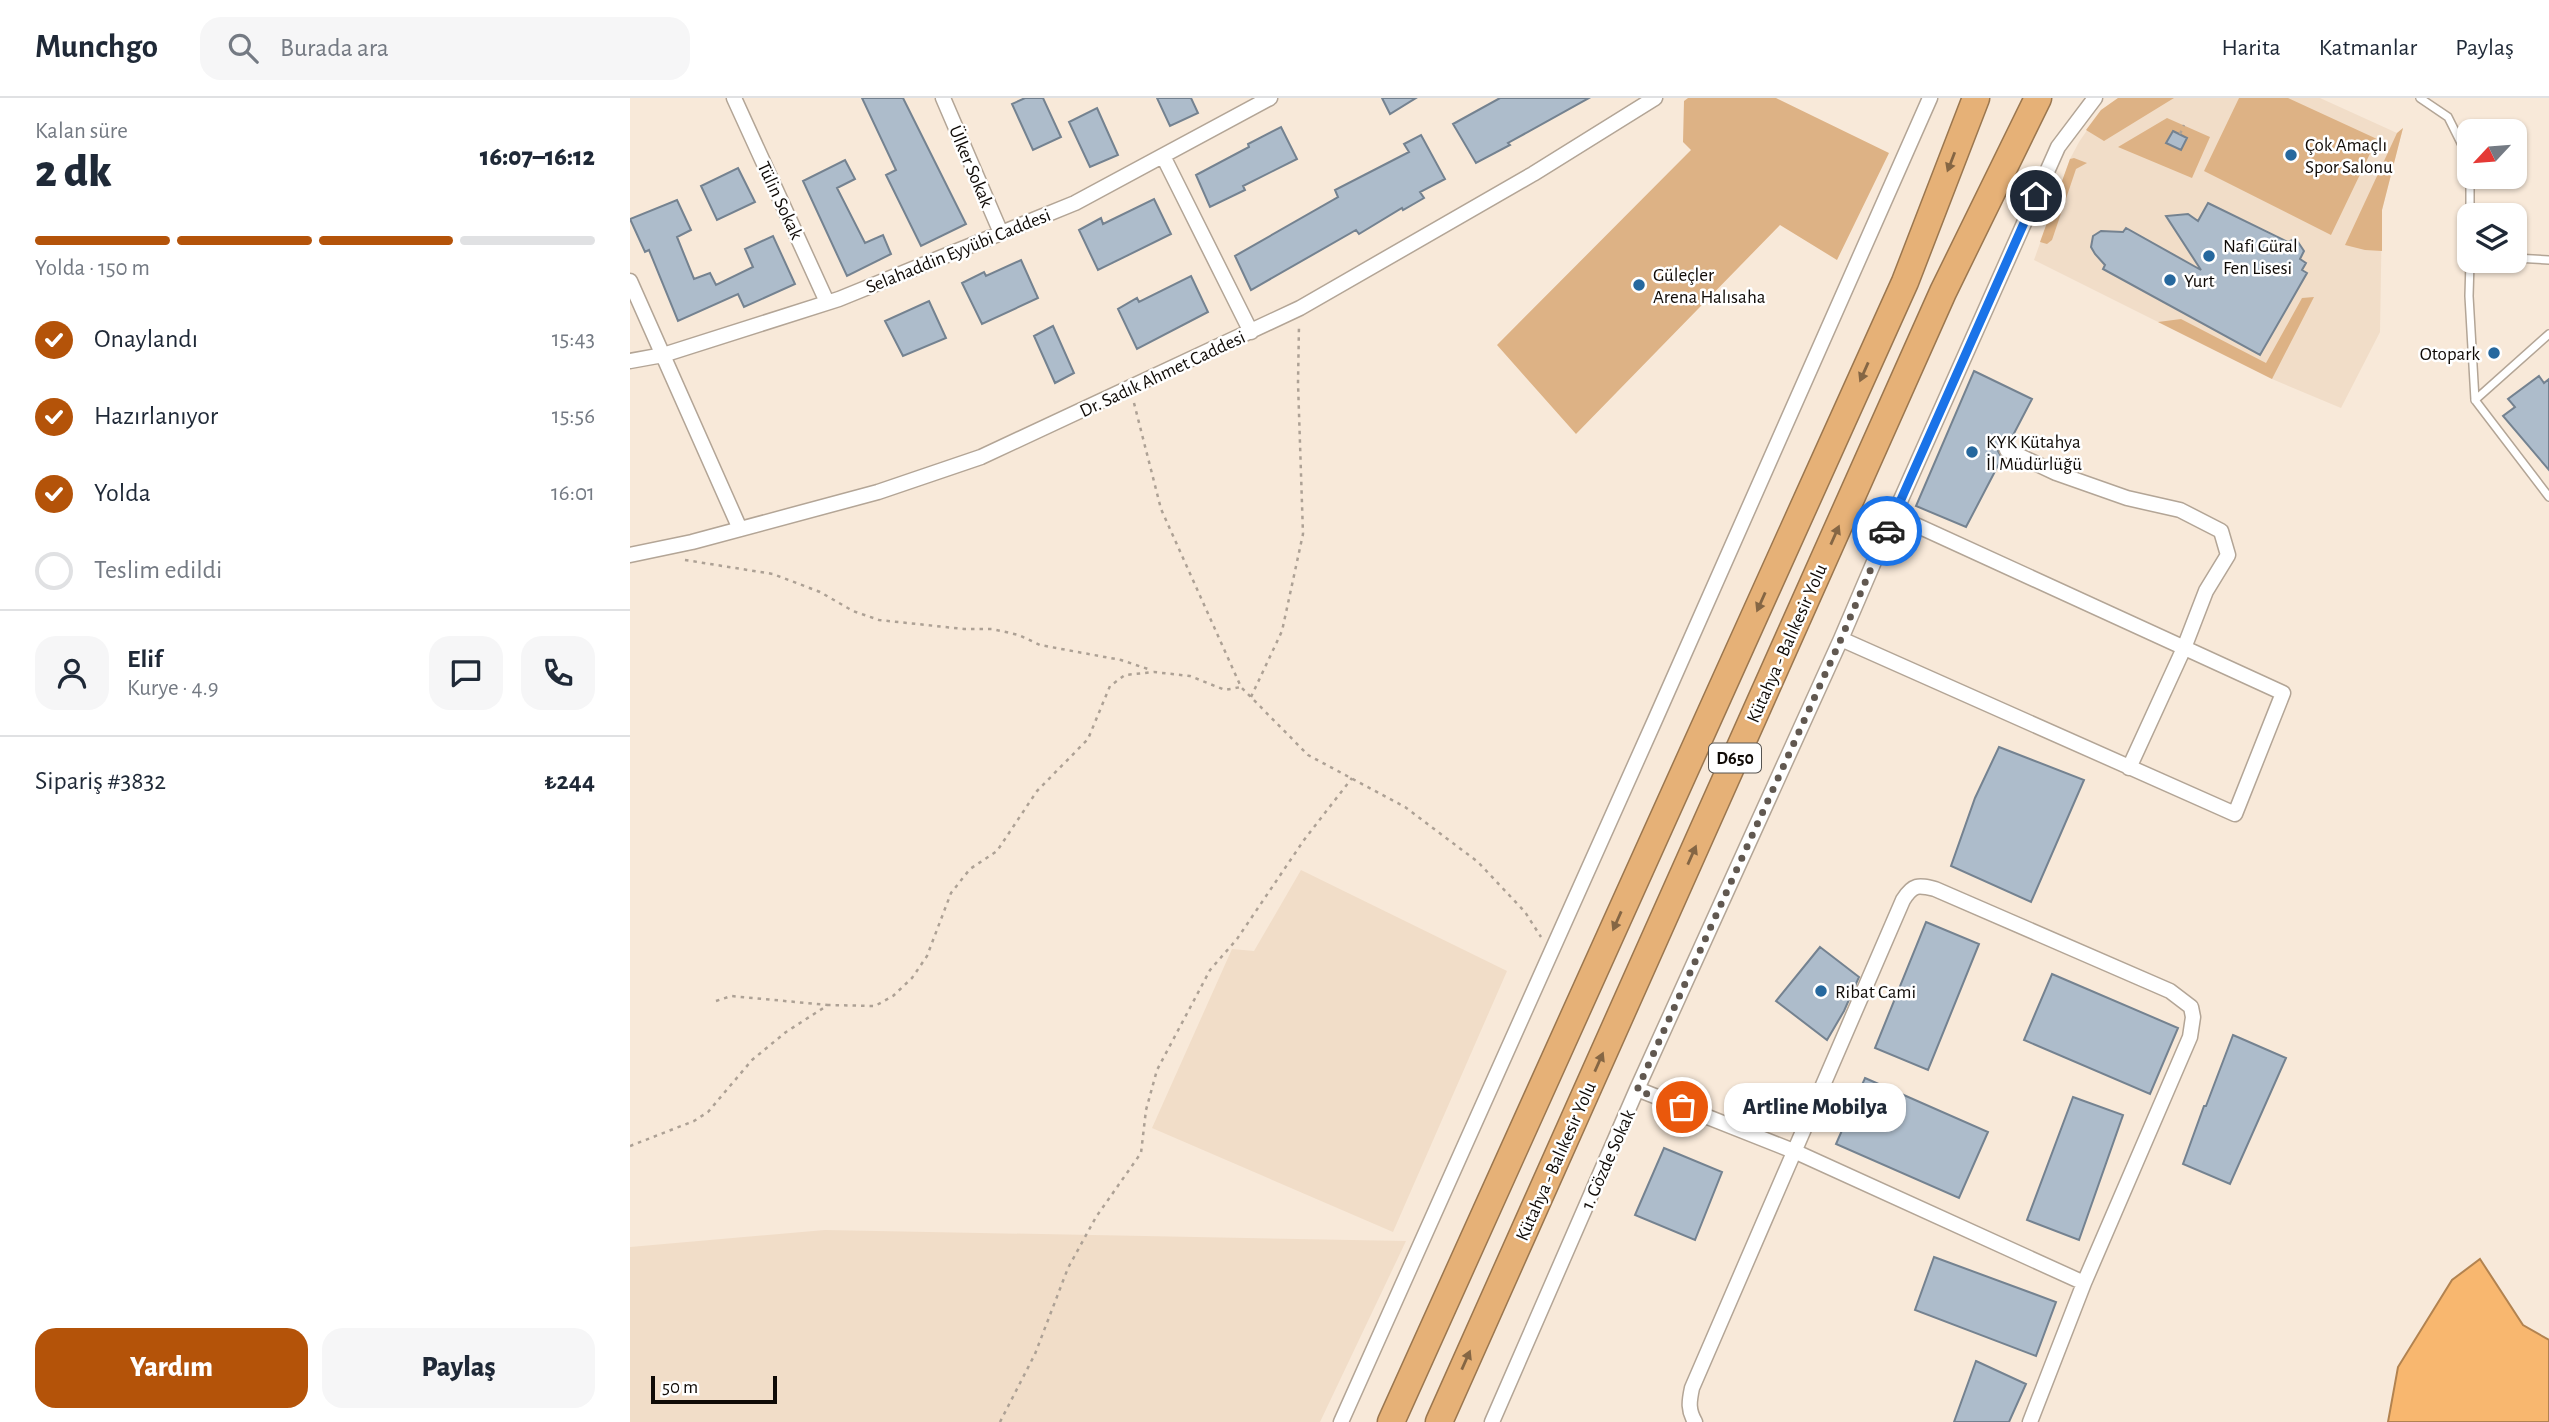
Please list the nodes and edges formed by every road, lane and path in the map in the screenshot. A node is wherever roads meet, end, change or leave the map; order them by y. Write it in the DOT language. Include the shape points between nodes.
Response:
graph roads {
  1 [pos="734,98"];
  2 [pos="943,98"];
  3 [pos="1270,98"];
  4 [pos="1655,98"];
  5 [pos="1930,98"];
  6 [pos="1976,98"];
  7 [pos="2038,98"];
  8 [pos="2095,98"];
  9 [pos="2420,98"];
  10 [pos="2184,125"];
  11 [pos="2180,134"];
  12 [pos="2457,135"];
  13 [pos="1163,156"];
  14 [pos="1001,233"];
  15 [pos="2527,259"];
  16 [pos="2549,260"];
  17 [pos="2470,273"];
  18 [pos="630,281"];
  19 [pos="828,302"];
  20 [pos="1300,308"];
  21 [pos="1251,332"];
  22 [pos="2549,334"];
  23 [pos="663,355"];
  24 [pos="630,361"];
  25 [pos="1130,387"];
  26 [pos="2475,400"];
  27 [pos="2007,450"];
  28 [pos="2549,497"];
  29 [pos="1894,515"];
  30 [pos="740,529"];
  31 [pos="659,549"];
  32 [pos="630,555"];
  33 [pos="1841,639"];
  34 [pos="2184,648"];
  35 [pos="1154,672"];
  36 [pos="1241,687"];
  37 [pos="1251,697"];
  38 [pos="2129,768"];
  39 [pos="1352,778"];
  40 [pos="1551,951"];
  41 [pos="716,1002"];
  42 [pos="828,1005"];
  43 [pos="1637,1090"];
  44 [pos="630,1146"];
  45 [pos="1796,1152"];
  46 [pos="2084,1283"];
  47 [pos="1000,1422"];
  48 [pos="1341,1422"];
  49 [pos="1391,1422"];
  50 [pos="1439,1422"];
  51 [pos="1492,1422"];
  52 [pos="1695,1422"];
  53 [pos="2030,1422"];
  1 -- 19 [label="street, Tülin Sokak"];
  2 -- 14 [label="street, Ülker Sokak"];
  3 -- 13 [label="street, Selahaddin Eyyübi Caddesi"];
  4 -- 20 [label="street, Dr. Sadık Ahmet Caddesi"];
  5 -- 40 [label="street"];
  6 -- 49 [label="highway, Kütahya - Balıkesir Yolu / D650, one-way" via="1905,282"];
  50 -- 7 [label="highway, Kütahya - Balıkesir Yolu / D650, one-way" via="1937,305"];
  8 -- 29 [label="street, 1. Gözde Sokak" via="2058,147"];
  9 -- 12 [label="lane" via="2448,117"];
  10 -- 11 [label="path"];
  13 -- 14 [label="street, Selahaddin Eyyübi Caddesi" via="1075,203"];
  13 -- 21 [label="street"];
  14 -- 19 [label="street, Selahaddin Eyyübi Caddesi"];
  15 -- 16 [label="lane"];
  17 -- 26 [label="lane"];
  18 -- 23 [label="street"];
  19 -- 23 [label="street, Selahaddin Eyyübi Caddesi"];
  20 -- 21 [label="street, Dr. Sadık Ahmet Caddesi"];
  20 -- 37 [label="path" via="1303,534 1282,631"];
  21 -- 25 [label="street, Dr. Sadık Ahmet Caddesi"];
  22 -- 26 [label="lane"];
  23 -- 24 [label="street, Selahaddin Eyyübi Caddesi"];
  23 -- 30 [label="street"];
  25 -- 30 [label="street, Dr. Sadık Ahmet Caddesi" via="981,457 878,492"];
  25 -- 36 [label="path" via="1161,509"];
  26 -- 28 [label="lane"];
  27 -- 34 [label="street" via="2115,494 2180,510 2221,531 2228,555 2206,591"];
  29 -- 33 [label="street, 1. Gözde Sokak"];
  29 -- 34 [label="street"];
  30 -- 31 [label="street, Dr. Sadık Ahmet Caddesi"];
  31 -- 32 [label="street, Dr. Sadık Ahmet Caddesi"];
  31 -- 35 [label="path" via="691,563 774,574 879,620 992,629"];
  33 -- 38 [label="street"];
  33 -- 43 [label="street, 1. Gözde Sokak"];
  34 -- 38 [label="street"];
  34 -- 38 [label="street" via="2283,693 2235,814"];
  35 -- 36 [label="path" via="1191,676 1225,690"];
  35 -- 42 [label="path" via="1125,675 1110,686 1088,739 1037,791 997,851 970,869 951,893 928,956 912,978 874,1006"];
  36 -- 37 [label="path"];
  37 -- 39 [label="path" via="1308,755"];
  39 -- 40 [label="path" via="1405,807 1478,862 1525,912"];
  39 -- 47 [label="path" via="1210,970 1157,1070 1141,1153 1096,1217 1069,1268 1035,1354"];
  40 -- 48 [label="street"];
  41 -- 42 [label="path" via="731,996"];
  42 -- 44 [label="path" via="752,1060 708,1112"];
  43 -- 45 [label="street"];
  43 -- 51 [label="street, 1. Gözde Sokak"];
  45 -- 46 [label="street"];
  45 -- 46 [label="street" via="1911,888 1918,885 1936,890 2170,991 2191,1007 2190,1037"];
  45 -- 52 [label="street" via="1692,1388 1689,1403"];
  46 -- 53 [label="street"];
}
